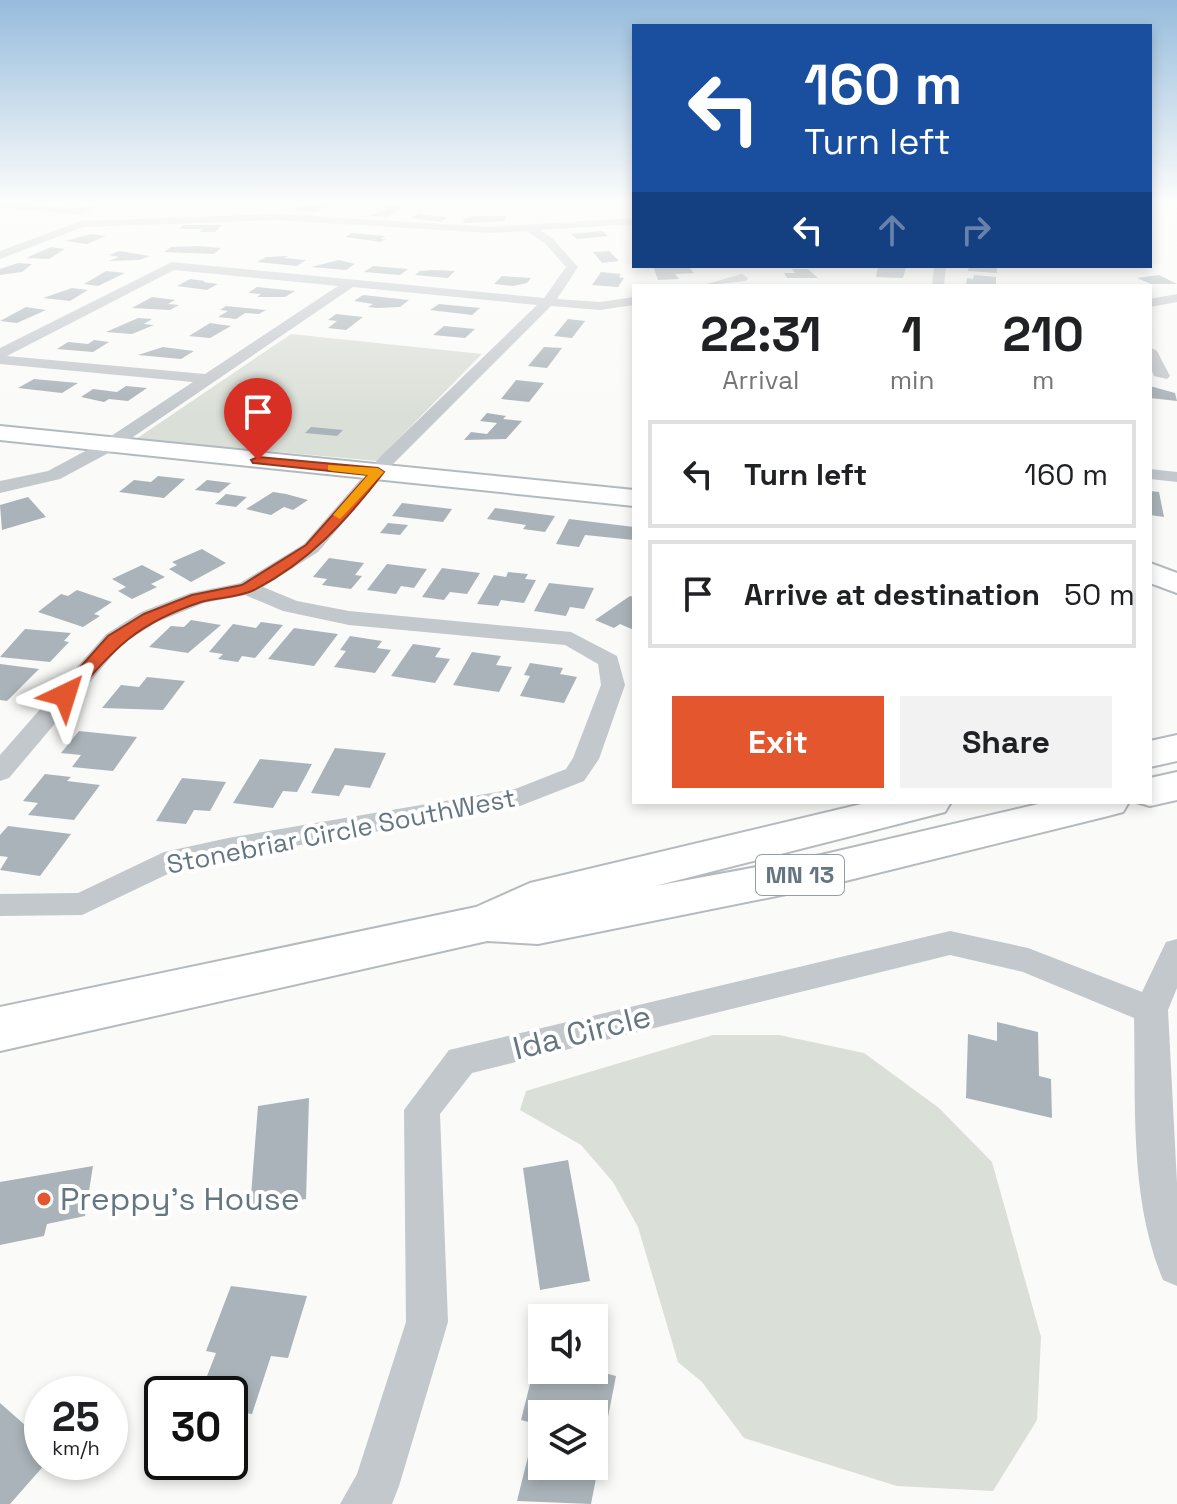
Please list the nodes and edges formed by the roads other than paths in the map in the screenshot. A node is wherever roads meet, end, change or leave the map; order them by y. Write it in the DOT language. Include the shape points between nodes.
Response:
graph roads {
  1 [pos="158,273"];
  2 [pos="248,273"];
  3 [pos="568,273"];
  4 [pos="742,278"];
  5 [pos="351,283"];
  6 [pos="714,284"];
  7 [pos="1177,298"];
  8 [pos="632,301"];
  9 [pos="548,302"];
  10 [pos="1152,303"];
  11 [pos="1152,355"];
  12 [pos="0,357"];
  13 [pos="1163,376"];
  14 [pos="208,379"];
  15 [pos="0,433"];
  16 [pos="108,446"];
  17 [pos="378,472"];
  18 [pos="1152,474"];
  19 [pos="1177,477"];
  20 [pos="0,487"];
  21 [pos="632,498"];
  22 [pos="1152,573"];
  23 [pos="1177,584"];
  24 [pos="247,588"];
  25 [pos="1152,597"];
  26 [pos="1177,607"];
  27 [pos="1177,748"];
  28 [pos="1152,754"];
  29 [pos="0,772"];
  30 [pos="1177,786"];
  31 [pos="1152,792"];
  32 [pos="922,804"];
  33 [pos="1100,804"];
  34 [pos="0,905"];
  35 [pos="487,923"];
  36 [pos="1177,951"];
  37 [pos="1151,1010"];
  38 [pos="0,1029"];
  39 [pos="1177,1266"];
  40 [pos="364,1504"];
  1 -- 12 [label="street"];
  2 -- 5 [label="street"];
  3 -- 9 [label="street"];
  4 -- 6 [label="street"];
  5 -- 9 [label="street"];
  5 -- 14 [label="street"];
  7 -- 10 [label="street"];
  8 -- 9 [label="street" via="600,306"];
  9 -- 17 [label="street"];
  11 -- 13 [label="street"];
  12 -- 14 [label="street"];
  14 -- 16 [label="street"];
  15 -- 16 [label="street"];
  16 -- 17 [label="street"];
  16 -- 20 [label="street" via="54,475"];
  17 -- 21 [label="street"];
  17 -- 24 [label="street" via="311,548"];
  18 -- 19 [label="street"];
  22 -- 23 [label="street"];
  24 -- 29 [label="street" via="149,617 114,639"];
  24 -- 34 [label="street, Stonebriar Circle SouthWest" via="291,606 349,618 571,639 609,661 613,685 586,759 575,775 520,797 164,863 82,904"];
  25 -- 26 [label="street"];
  27 -- 28 [label="main road"];
  30 -- 31 [label="main road"];
  32 -- 35 [label="main road, MN 13" via="530,900"];
  33 -- 35 [label="main road, MN 13" via="821,871 598,915 538,926"];
  35 -- 38 [label="main road, MN 13"];
  36 -- 37 [label="street"];
  37 -- 39 [label="street" via="1156,1175"];
  37 -- 40 [label="street, Ida Circle" via="1028,961 950,943 461,1061 422,1110 427,1322 376,1486"];
}
